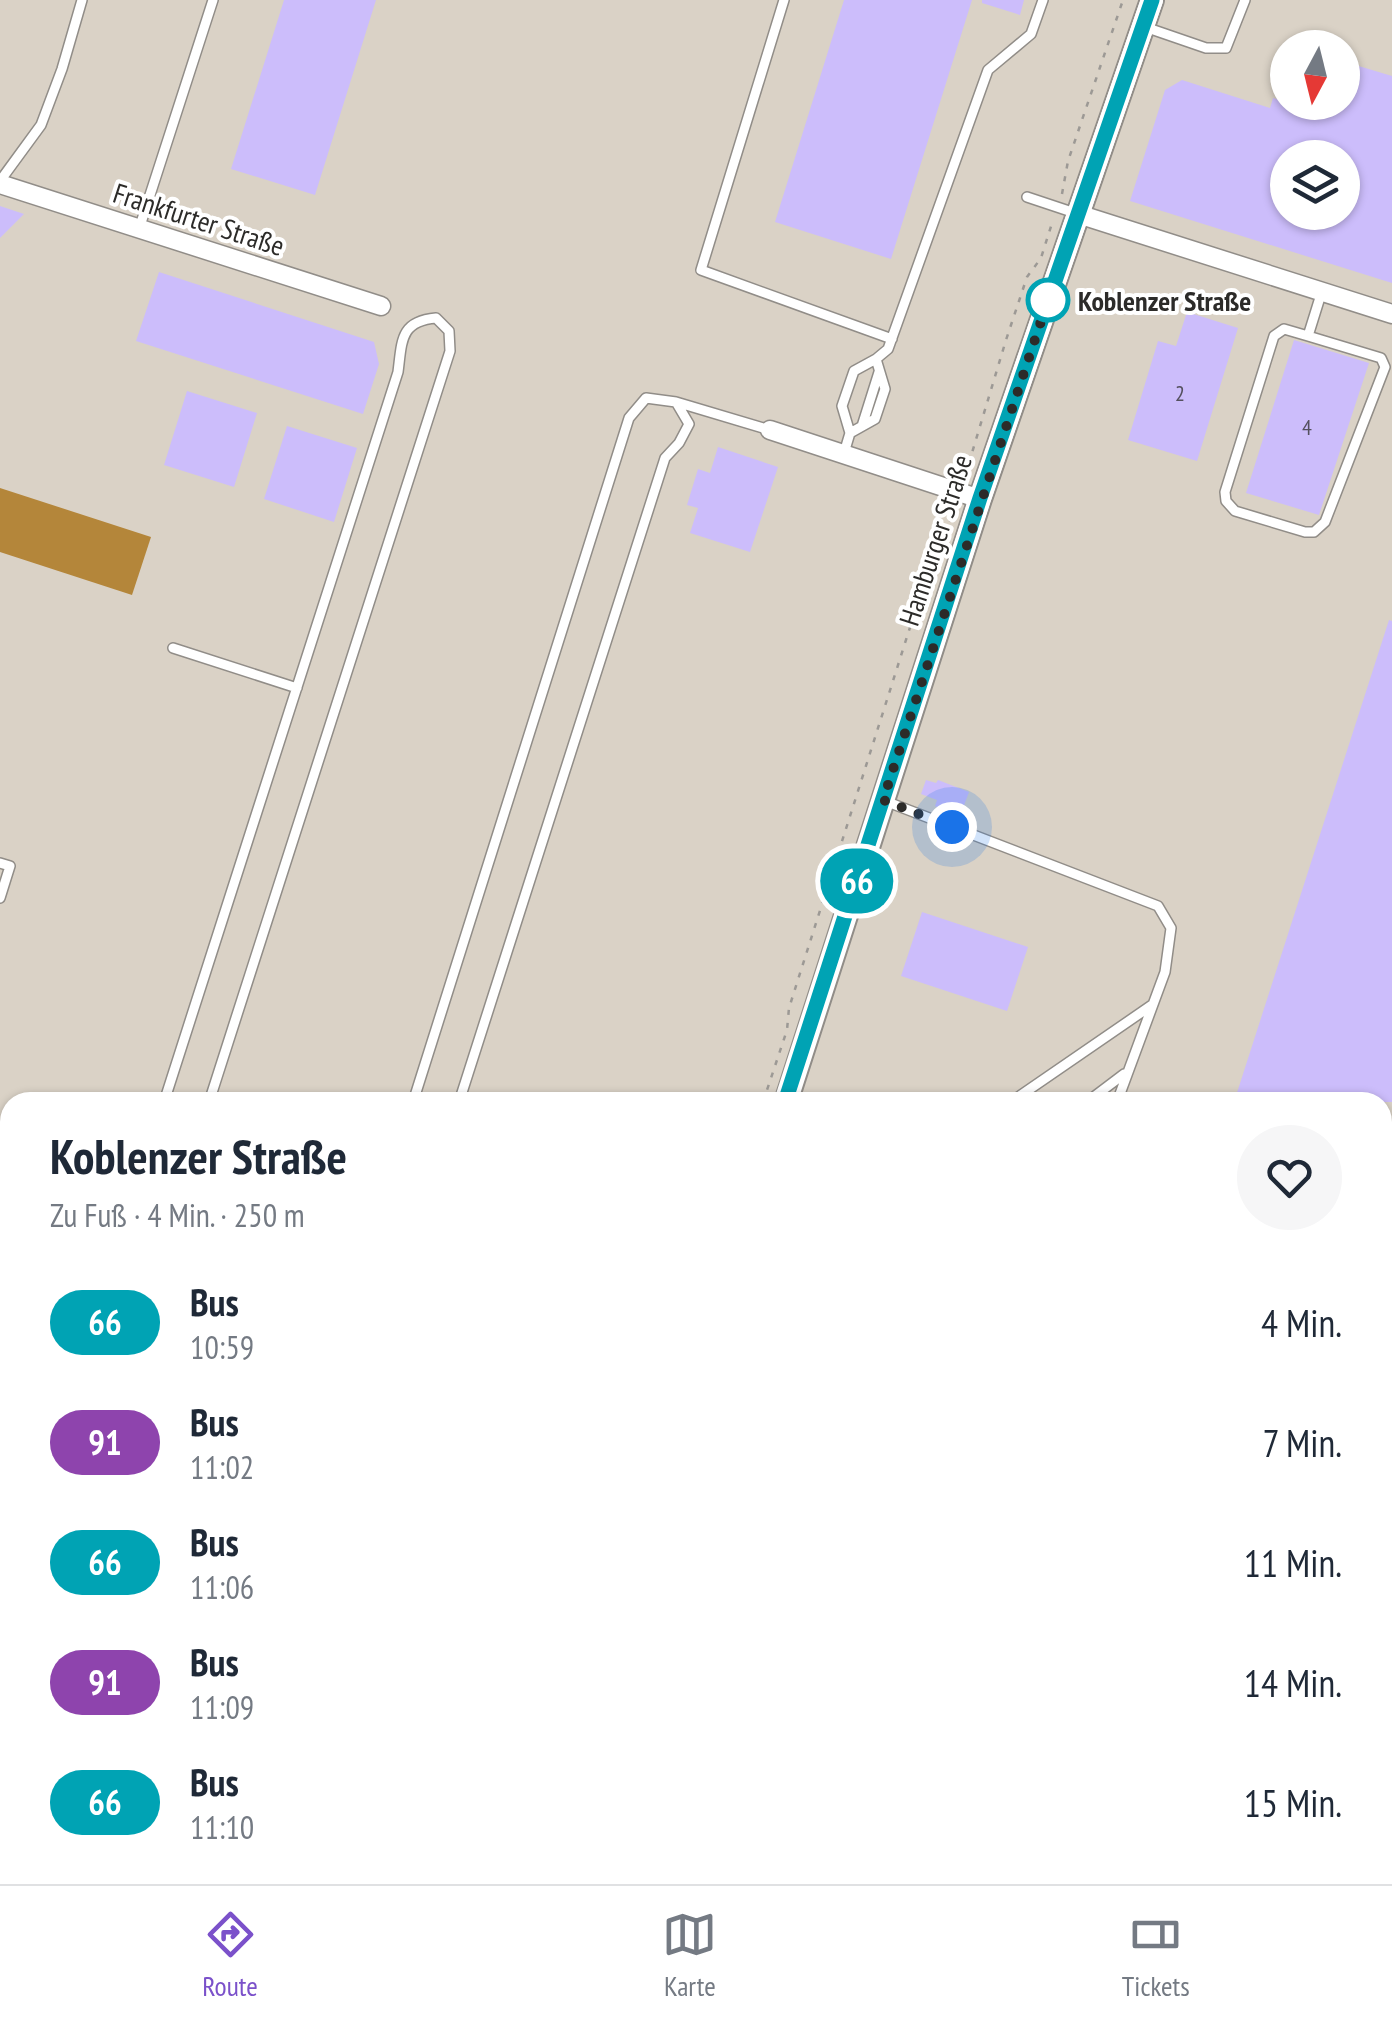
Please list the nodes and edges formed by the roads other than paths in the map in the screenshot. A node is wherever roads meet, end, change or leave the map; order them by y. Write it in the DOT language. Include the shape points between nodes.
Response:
graph roads {
  1 [pos="82,0"];
  2 [pos="213,0"];
  3 [pos="784,0"];
  4 [pos="1043,0"];
  5 [pos="1152,0"];
  6 [pos="1244,0"];
  7 [pos="1142,26"];
  8 [pos="0,182"];
  9 [pos="1027,197"];
  10 [pos="1067,210"];
  11 [pos="139,229"];
  12 [pos="1322,291"];
  13 [pos="381,306"];
  14 [pos="1392,314"];
  15 [pos="1308,336"];
  16 [pos="892,339"];
  17 [pos="876,358"];
  18 [pos="676,402"];
  19 [pos="770,430"];
  20 [pos="850,433"];
  21 [pos="844,453"];
  22 [pos="970,495"];
  23 [pos="172,648"];
  24 [pos="297,688"];
  25 [pos="883,800"];
  26 [pos="0,862"];
  27 [pos="0,898"];
  28 [pos="1155,1003"];
  29 [pos="1127,1072"];
  30 [pos="167,1092"];
  31 [pos="212,1092"];
  32 [pos="416,1092"];
  33 [pos="462,1092"];
  34 [pos="789,1092"];
  35 [pos="1026,1092"];
  36 [pos="1100,1092"];
  37 [pos="1121,1092"];
  1 -- 8 [label="lane" via="41,124"];
  2 -- 11 [label="lane"];
  3 -- 16 [label="lane" via="701,270"];
  4 -- 16 [label="lane" via="1030,34 988,70"];
  5 -- 7 [label="street, Hamburger Straße"];
  6 -- 7 [label="lane" via="1226,48 1206,48"];
  7 -- 10 [label="street, Hamburger Straße"];
  8 -- 11 [label="street, Frankfurter Straße"];
  9 -- 10 [label="lane"];
  10 -- 12 [label="street"];
  10 -- 22 [label="street, Hamburger Straße"];
  11 -- 13 [label="street, Frankfurter Straße"];
  12 -- 14 [label="street"];
  12 -- 15 [label="lane"];
  15 -- 15 [label="lane" via="1284,329 1274,336 1226,501 1236,512 1314,532 1325,522 1385,367 1381,358"];
  16 -- 17 [label="lane"];
  17 -- 20 [label="lane" via="854,370 842,406"];
  17 -- 20 [label="lane" via="885,389 874,419"];
  18 -- 19 [label="lane"];
  18 -- 32 [label="lane" via="646,398 629,418"];
  18 -- 33 [label="lane" via="688,424 665,458"];
  19 -- 21 [label="street"];
  20 -- 21 [label="lane"];
  21 -- 22 [label="street"];
  22 -- 25 [label="street, Hamburger Straße"];
  23 -- 24 [label="lane"];
  24 -- 30 [label="lane"];
  24 -- 31 [label="lane" via="398,372 404,334 418,320 436,318 449,331 450,351"];
  25 -- 28 [label="lane" via="1158,906 1171,928"];
  25 -- 34 [label="street, Hamburger Straße"];
  26 -- 27 [label="lane" via="10,866"];
  28 -- 29 [label="lane"];
  28 -- 35 [label="lane"];
  29 -- 36 [label="lane"];
  29 -- 37 [label="lane"];
}
